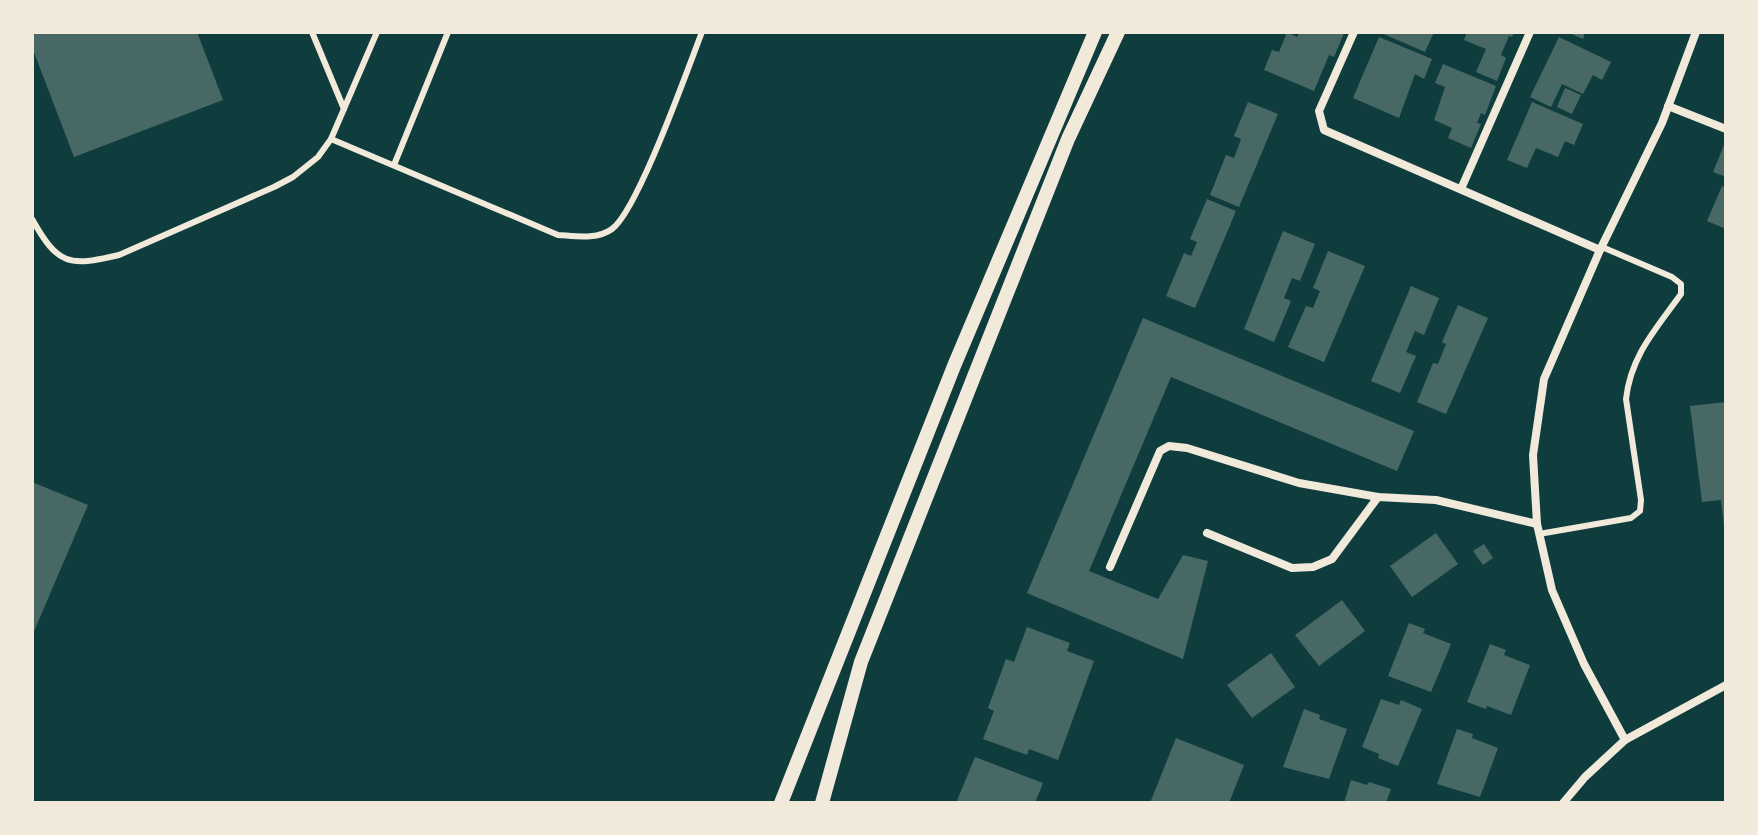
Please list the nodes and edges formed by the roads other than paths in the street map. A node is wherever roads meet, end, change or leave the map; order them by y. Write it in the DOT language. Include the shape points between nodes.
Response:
graph roads {
  1 [pos="312,32"];
  2 [pos="377,32"];
  3 [pos="448,32"];
  4 [pos="702,32"];
  5 [pos="1095,32"];
  6 [pos="1118,32"];
  7 [pos="1354,32"];
  8 [pos="1530,32"];
  9 [pos="1696,32"];
  10 [pos="1668,106"];
  11 [pos="344,109"];
  12 [pos="1726,129"];
  13 [pos="331,139"];
  14 [pos="394,165"];
  15 [pos="1461,189"];
  16 [pos="32,219"];
  17 [pos="1601,249"];
  18 [pos="1378,497"];
  19 [pos="1538,529"];
  20 [pos="1207,533"];
  21 [pos="1110,567"];
  22 [pos="1726,685"];
  23 [pos="1625,740"];
  24 [pos="781,803"];
  25 [pos="822,803"];
  26 [pos="1563,803"];
  1 -- 11 [label="lane"];
  2 -- 11 [label="lane"];
  3 -- 14 [label="lane"];
  4 -- 14 [label="lane" via="632,205 612,229 587,237 558,235"];
  5 -- 24 [label="street" via="954,366"];
  6 -- 25 [label="street" via="1068,139 861,662"];
  7 -- 15 [label="street" via="1319,111 1324,130"];
  8 -- 15 [label="street"];
  9 -- 10 [label="street"];
  10 -- 12 [label="street"];
  10 -- 17 [label="street"];
  11 -- 13 [label="lane"];
  13 -- 14 [label="lane"];
  13 -- 16 [label="lane" via="293,177 119,255 89,262 63,257 53,252"];
  15 -- 17 [label="street"];
  17 -- 19 [label="street" via="1544,379 1533,455"];
  17 -- 19 [label="lane" via="1681,284 1681,294 1632,366 1628,384 1640,511 1631,518"];
  18 -- 19 [label="street" via="1436,500"];
  18 -- 20 [label="street" via="1332,559 1313,567 1292,568"];
  18 -- 21 [label="street" via="1299,483 1169,446 1160,451"];
  19 -- 23 [label="street" via="1552,590"];
  22 -- 23 [label="street"];
  23 -- 26 [label="street"];
}
